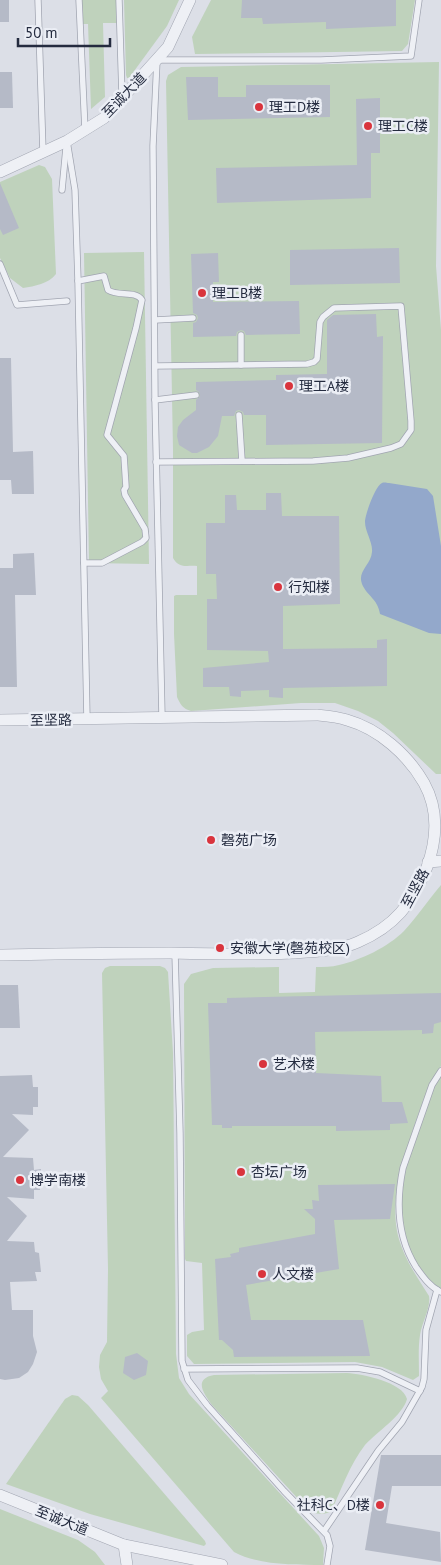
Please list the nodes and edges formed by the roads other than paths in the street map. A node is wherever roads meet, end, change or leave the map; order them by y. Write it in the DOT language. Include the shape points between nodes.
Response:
graph roads {
  1 [pos="38,0"];
  2 [pos="79,0"];
  3 [pos="119,0"];
  4 [pos="190,0"];
  5 [pos="419,0"];
  6 [pos="157,60"];
  7 [pos="122,99"];
  8 [pos="85,130"];
  9 [pos="67,141"];
  10 [pos="43,152"];
  11 [pos="0,172"];
  12 [pos="62,190"];
  13 [pos="0,264"];
  14 [pos="78,281"];
  15 [pos="66,301"];
  16 [pos="193,318"];
  17 [pos="155,320"];
  18 [pos="241,335"];
  19 [pos="241,365"];
  20 [pos="156,366"];
  21 [pos="196,395"];
  22 [pos="155,400"];
  23 [pos="239,415"];
  24 [pos="242,461"];
  25 [pos="156,462"];
  26 [pos="84,563"];
  27 [pos="162,717"];
  28 [pos="87,719"];
  29 [pos="0,720"];
  30 [pos="435,797"];
  31 [pos="441,861"];
  32 [pos="428,862"];
  33 [pos="174,953"];
  34 [pos="0,955"];
  35 [pos="441,1071"];
  36 [pos="439,1291"];
  37 [pos="184,1369"];
  38 [pos="420,1390"];
  39 [pos="0,1495"];
  40 [pos="324,1531"];
  41 [pos="124,1545"];
  42 [pos="127,1565"];
  43 [pos="222,1565"];
  44 [pos="327,1565"];
  1 -- 10 [label="lane"];
  2 -- 8 [label="lane"];
  3 -- 7 [label="lane"];
  4 -- 6 [label="street, 至诚大道" via="168,47"];
  5 -- 6 [label="lane" via="411,56 321,60"];
  6 -- 7 [label="street, 至诚大道"];
  6 -- 17 [label="lane" via="153,146"];
  7 -- 8 [label="street, 至诚大道" via="104,118"];
  8 -- 9 [label="street, 至诚大道"];
  9 -- 10 [label="street, 至诚大道"];
  9 -- 12 [label="lane"];
  9 -- 14 [label="lane" via="75,190"];
  10 -- 11 [label="street, 至诚大道"];
  13 -- 15 [label="lane" via="17,305"];
  14 -- 26 [label="lane"];
  14 -- 26 [label="lane" via="104,276 108,290 139,296 142,300 107,435 124,456 125,495 145,529 146,538 102,563"];
  16 -- 17 [label="lane"];
  17 -- 20 [label="lane"];
  18 -- 19 [label="lane"];
  19 -- 20 [label="lane"];
  19 -- 24 [label="lane" via="314,362 317,359 320,322 334,308 401,306 411,430 401,444 348,458"];
  20 -- 22 [label="lane"];
  21 -- 22 [label="lane"];
  22 -- 25 [label="lane"];
  23 -- 24 [label="lane"];
  24 -- 25 [label="lane"];
  25 -- 27 [label="lane"];
  26 -- 28 [label="lane"];
  27 -- 28 [label="street, 至坚路"];
  27 -- 30 [label="street, 至坚路" via="317,715 346,719 370,729 390,744"];
  28 -- 29 [label="street, 至坚路"];
  30 -- 32 [label="street, 至坚路" via="436,834"];
  31 -- 32 [label="street"];
  32 -- 33 [label="street, 至坚路" via="409,904 398,918 383,930 356,943 328,951 275,954"];
  33 -- 34 [label="street, 至坚路"];
  33 -- 37 [label="lane"];
  35 -- 36 [label="lane" via="432,1085 403,1168 399,1194 405,1246 421,1275"];
  36 -- 38 [label="lane" via="426,1330 424,1379"];
  37 -- 38 [label="lane" via="357,1368 380,1372"];
  37 -- 40 [label="lane" via="188,1380 207,1405"];
  38 -- 40 [label="lane" via="402,1422 378,1451"];
  39 -- 41 [label="street, 至诚大道"];
  40 -- 44 [label="lane" via="329,1540"];
  41 -- 42 [label="street"];
  41 -- 43 [label="street, 至诚大道"];
}
